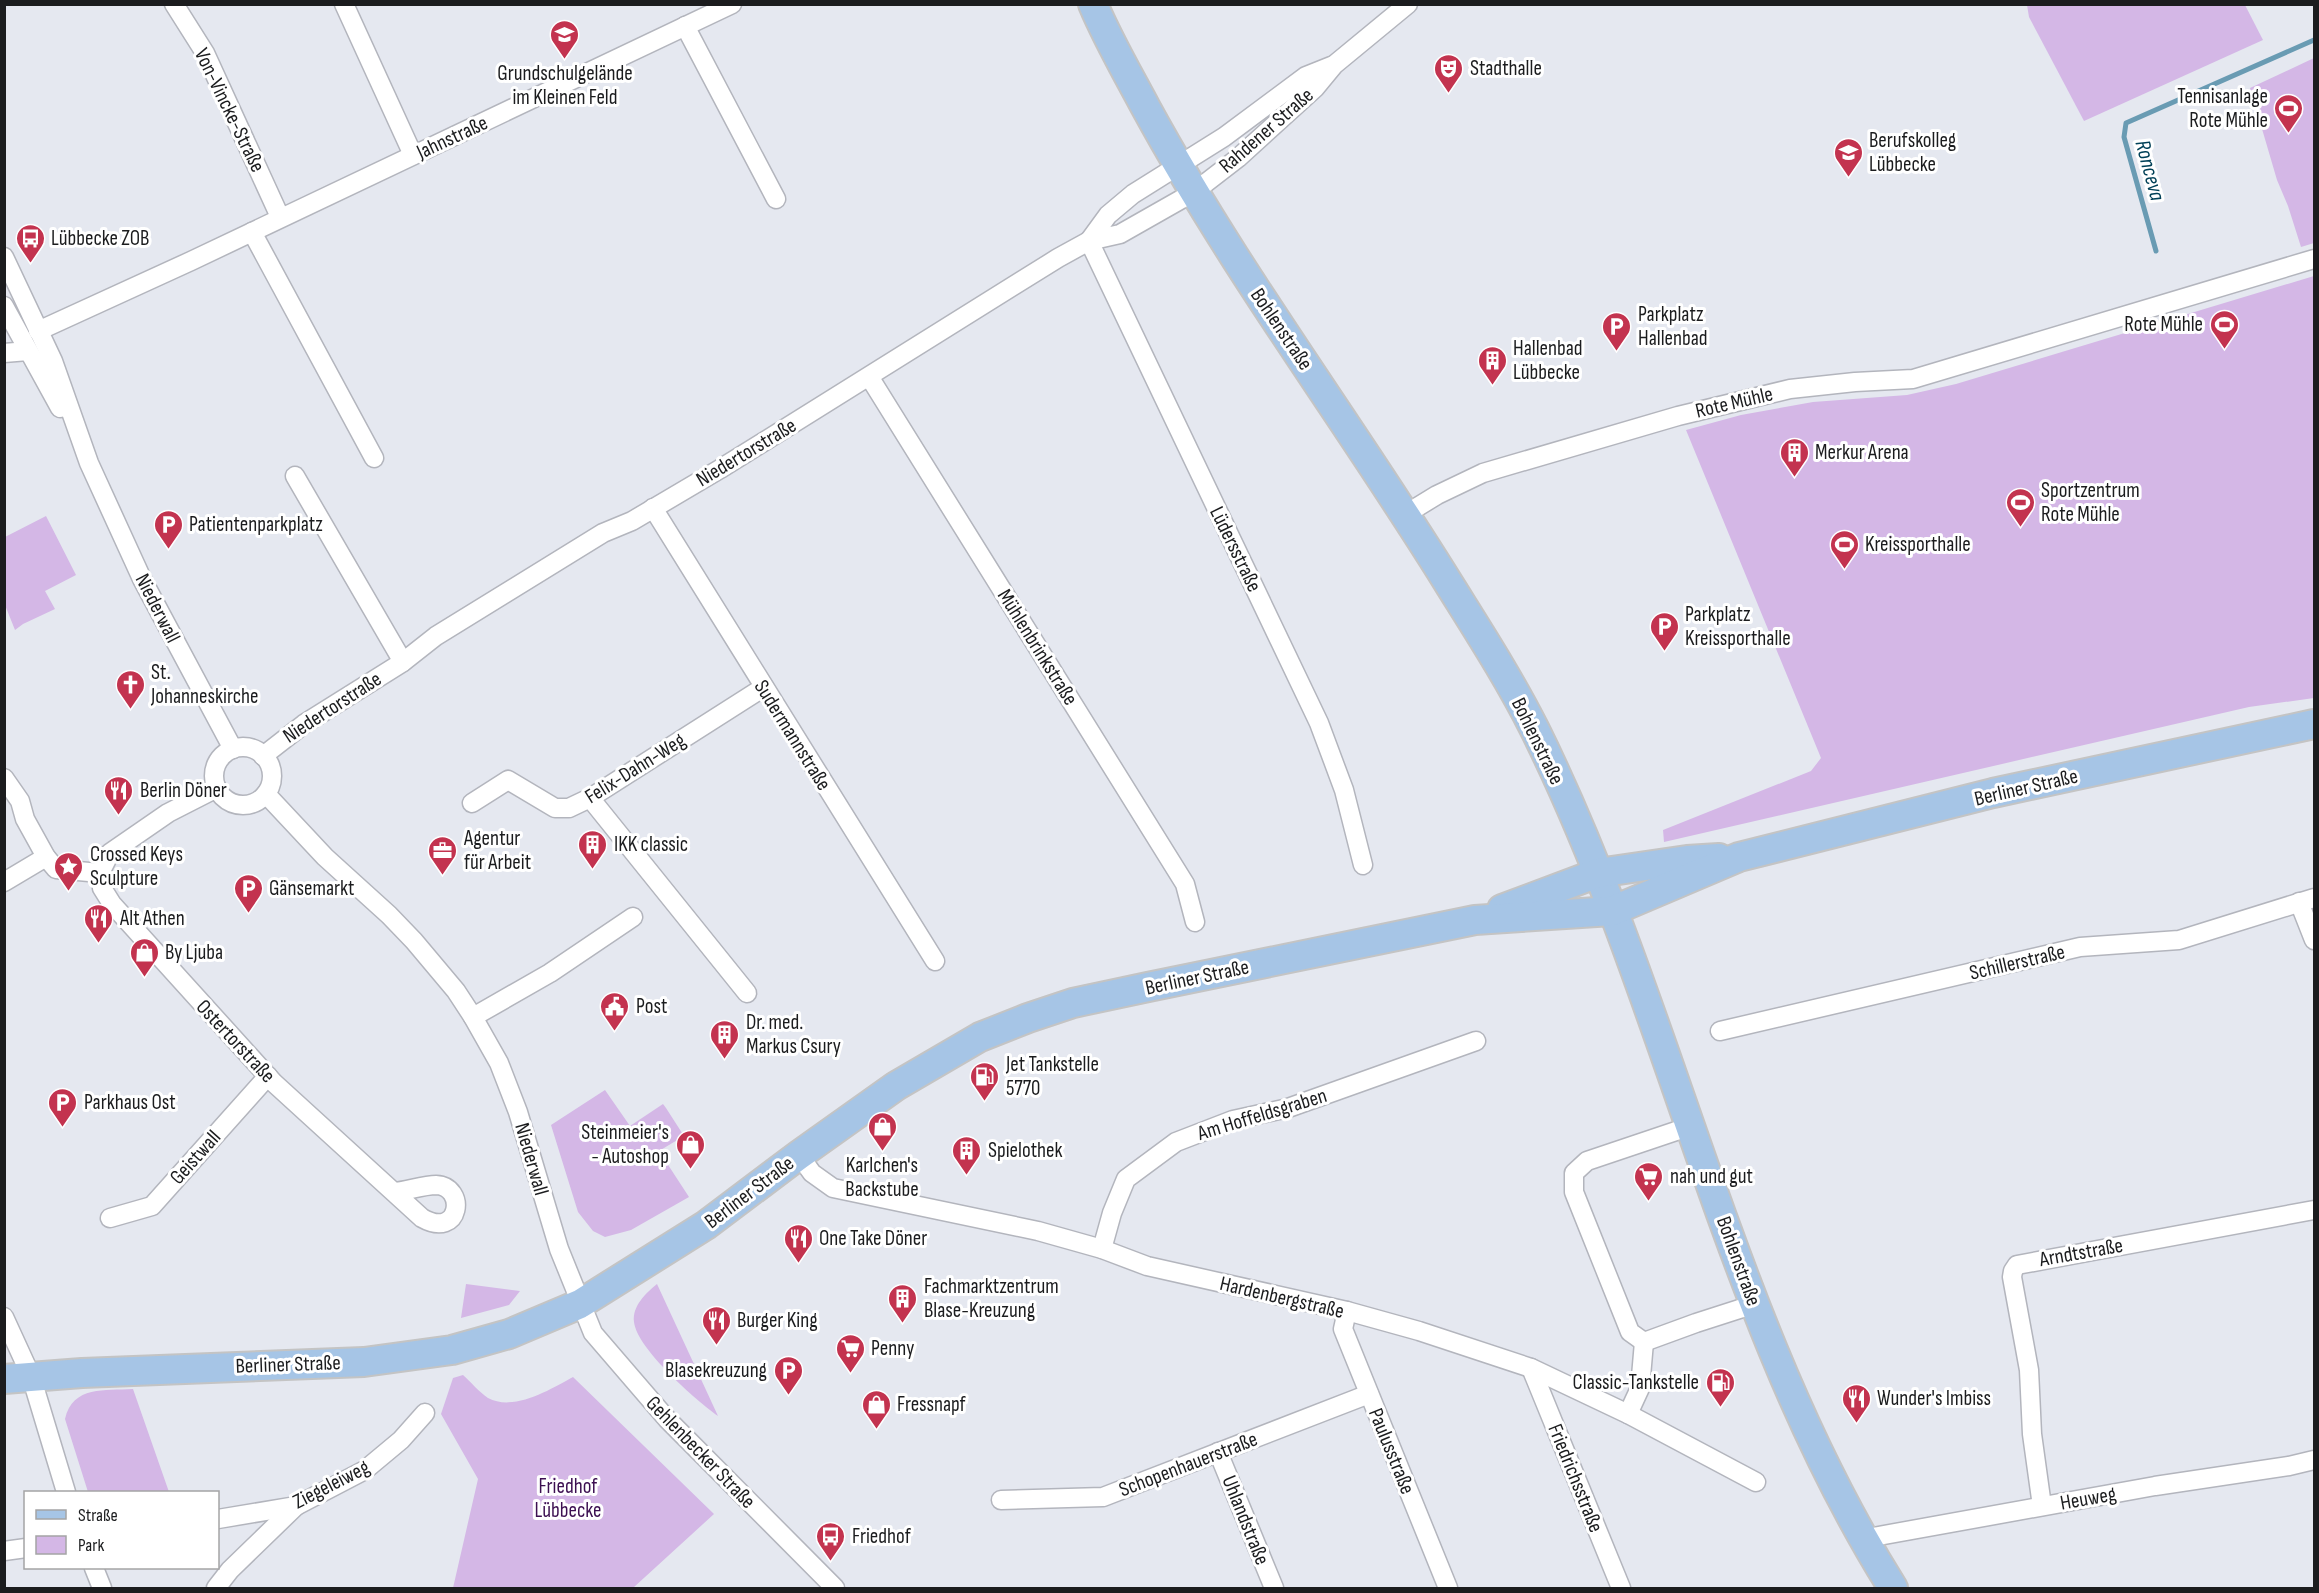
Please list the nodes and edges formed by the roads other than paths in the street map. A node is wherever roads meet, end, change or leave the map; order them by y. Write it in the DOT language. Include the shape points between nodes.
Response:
graph roads {
  1 [pos="174,4"];
  2 [pos="344,4"];
  3 [pos="732,4"];
  4 [pos="1093,4"];
  5 [pos="1408,4"];
  6 [pos="701,11"];
  7 [pos="685,26"];
  8 [pos="1334,64"];
  9 [pos="413,155"];
  10 [pos="1178,165"];
  11 [pos="1194,192"];
  12 [pos="776,199"];
  13 [pos="280,217"];
  14 [pos="252,232"];
  15 [pos="1089,241"];
  16 [pos="4,257"];
  17 [pos="2314,259"];
  18 [pos="4,306"];
  19 [pos="38,331"];
  20 [pos="28,351"];
  21 [pos="4,353"];
  22 [pos="870,378"];
  23 [pos="374,458"];
  24 [pos="89,463"];
  25 [pos="296,476"];
  26 [pos="653,508"];
  27 [pos="1406,514"];
  28 [pos="403,662"];
  29 [pos="764,687"];
  30 [pos="2314,724"];
  31 [pos="233,749"];
  32 [pos="263,756"];
  33 [pos="4,777"];
  34 [pos="217,788"];
  35 [pos="266,794"];
  36 [pos="590,798"];
  37 [pos="472,803"];
  38 [pos="46,857"];
  39 [pos="1739,857"];
  40 [pos="1363,865"];
  41 [pos="100,873"];
  42 [pos="1598,873"];
  43 [pos="4,882"];
  44 [pos="2307,900"];
  45 [pos="1612,911"];
  46 [pos="633,917"];
  47 [pos="1475,920"];
  48 [pos="1195,922"];
  49 [pos="2314,940"];
  50 [pos="935,961"];
  51 [pos="747,993"];
  52 [pos="473,1017"];
  53 [pos="1720,1031"];
  54 [pos="1476,1041"];
  55 [pos="268,1076"];
  56 [pos="1691,1126"];
  57 [pos="799,1155"];
  58 [pos="394,1192"];
  59 [pos="2314,1210"];
  60 [pos="110,1218"];
  61 [pos="1102,1249"];
  62 [pos="580,1304"];
  63 [pos="1755,1304"];
  64 [pos="1347,1311"];
  65 [pos="4,1317"];
  66 [pos="1644,1342"];
  67 [pos="1531,1368"];
  68 [pos="18,1377"];
  69 [pos="1369,1394"];
  70 [pos="425,1413"];
  71 [pos="1628,1414"];
  72 [pos="1218,1452"];
  73 [pos="2314,1460"];
  74 [pos="1756,1482"];
  75 [pos="66,1491"];
  76 [pos="1001,1500"];
  77 [pos="296,1506"];
  78 [pos="2042,1506"];
  79 [pos="219,1519"];
  80 [pos="1862,1539"];
  81 [pos="24,1548"];
  82 [pos="4,1551"];
  83 [pos="94,1569"];
  84 [pos="102,1588"];
  85 [pos="216,1588"];
  86 [pos="835,1588"];
  87 [pos="1274,1588"];
  88 [pos="1448,1588"];
  89 [pos="1621,1588"];
  90 [pos="1893,1588"];
  1 -- 13 [label="street, Von-Vincke-Straße" via="205,53"];
  2 -- 9 [label="street"];
  3 -- 6 [label="street, Jahnstraße"];
  4 -- 10 [label="main road, Bohlenstraße"];
  5 -- 8 [label="street, Rahdener Straße"];
  6 -- 7 [label="street, Jahnstraße"];
  7 -- 9 [label="street, Jahnstraße"];
  7 -- 12 [label="street"];
  8 -- 10 [label="street, Rahdener Straße" via="1306,76 1224,137"];
  8 -- 11 [label="street, Rahdener Straße" via="1306,96"];
  9 -- 13 [label="street, Jahnstraße"];
  10 -- 11 [label="main road, Bohlenstraße"];
  10 -- 15 [label="street, Niedertorstraße" via="1108,215"];
  11 -- 15 [label="street, Niedertorstraße" via="1120,234"];
  11 -- 27 [label="main road, Bohlenstraße"];
  13 -- 14 [label="street, Jahnstraße"];
  14 -- 19 [label="street, Jahnstraße"];
  14 -- 23 [label="street"];
  15 -- 22 [label="street, Niedertorstraße" via="948,325"];
  15 -- 40 [label="street, Lüdersstraße" via="1319,723 1344,790"];
  16 -- 19 [label="street, Niederwall"];
  17 -- 27 [label="street, Rote Mühle" via="1913,379 1790,389 1678,416 1483,473"];
  18 -- 20 [label="street, Niederwall"];
  19 -- 24 [label="street, Niederwall" via="53,361"];
  20 -- 21 [label="street"];
  20 -- 24 [label="street, Niederwall"];
  22 -- 26 [label="street, Niedertorstraße"];
  22 -- 48 [label="street, Mühlenbrinkstraße" via="1185,884"];
  24 -- 31 [label="street, Niederwall" via="142,579"];
  25 -- 28 [label="street, Niedertorstraße"];
  26 -- 28 [label="street, Niedertorstraße" via="603,533 436,636"];
  26 -- 29 [label="street, Sudermannstraße"];
  27 -- 42 [label="main road, Bohlenstraße" via="1510,683"];
  28 -- 32 [label="street, Niedertorstraße" via="304,724"];
  29 -- 36 [label="street, Felix-Dahn-Weg"];
  29 -- 50 [label="street, Sudermannstraße"];
  30 -- 39 [label="main road, Berliner Straße" via="1993,793"];
  31 -- 32 [label="street" via="248,747"];
  31 -- 34 [label="street" via="218,762"];
  32 -- 35 [label="street" via="272,775"];
  33 -- 38 [label="street" via="20,801 25,819"];
  34 -- 35 [label="street" via="226,799 239,804 257,801"];
  34 -- 41 [label="street" via="168,813 110,853"];
  35 -- 52 [label="street, Niederwall" via="325,857 414,941"];
  36 -- 37 [label="street, Felix-Dahn-Weg" via="569,808 555,808 508,780"];
  36 -- 51 [label="street"];
  38 -- 41 [label="street" via="56,869"];
  38 -- 43 [label="street"];
  39 -- 42 [label="main road, Berliner Straße"];
  39 -- 45 [label="main road, Berliner Straße"];
  41 -- 55 [label="street, Ostertorstraße" via="102,888 112,903"];
  42 -- 45 [label="main road, Bohlenstraße"];
  42 -- 47 [label="main road, Berliner Straße"];
  44 -- 49 [label="street"];
  44 -- 53 [label="street, Schillerstraße" via="2179,940 2080,947"];
  45 -- 47 [label="main road, Berliner Straße"];
  45 -- 56 [label="main road, Bohlenstraße"];
  46 -- 52 [label="street" via="550,973"];
  47 -- 57 [label="main road, Berliner Straße" via="1148,987 1029,1018 980,1037 896,1086"];
  52 -- 62 [label="street, Niederwall" via="499,1062 518,1112 553,1231"];
  54 -- 61 [label="street, Am Hoffeldsgraben" via="1288,1108 1233,1120 1176,1142 1126,1179"];
  55 -- 58 [label="street, Ostertorstraße"];
  55 -- 60 [label="street, Geistwall" via="152,1206"];
  56 -- 63 [label="main road, Bohlenstraße"];
  56 -- 66 [label="street" via="1587,1161 1574,1173 1574,1192 1630,1332"];
  57 -- 61 [label="street, Hardenbergstraße" via="812,1173 833,1188 1038,1231"];
  57 -- 62 [label="main road, Berliner Straße" via="706,1226"];
  59 -- 78 [label="street, Arndtstraße" via="2017,1265 2012,1277 2029,1370 2032,1434"];
  61 -- 64 [label="street, Hardenbergstraße" via="1147,1266"];
  62 -- 68 [label="main road, Berliner Straße" via="509,1334 463,1347 364,1362"];
  62 -- 86 [label="street, Gehlenbecker Straße" via="598,1339 668,1419"];
  63 -- 66 [label="street"];
  63 -- 80 [label="main road, Bohlenstraße" via="1783,1376"];
  64 -- 67 [label="street, Hardenbergstraße"];
  64 -- 69 [label="street, Paulusstraße" via="1343,1329"];
  65 -- 68 [label="street"];
  66 -- 71 [label="street" via="1640,1388"];
  67 -- 71 [label="street, Hardenbergstraße"];
  67 -- 89 [label="street, Friedrichsstraße"];
  68 -- 75 [label="street"];
  69 -- 72 [label="street, Schopenhauerstraße"];
  69 -- 88 [label="street, Paulusstraße"];
  70 -- 77 [label="street, Ziegeleiweg" via="401,1440 365,1470"];
  71 -- 74 [label="street, Hardenbergstraße"];
  72 -- 76 [label="street, Schopenhauerstraße" via="1103,1497"];
  72 -- 87 [label="street, Uhlandstraße"];
  73 -- 78 [label="street, Heuweg"];
  77 -- 79 [label="street, Ziegeleiweg"];
  77 -- 85 [label="street"];
  78 -- 80 [label="street, Heuweg"];
  80 -- 90 [label="main road, Bohlenstraße"];
  81 -- 82 [label="street"];
  83 -- 84 [label="street"];
}
